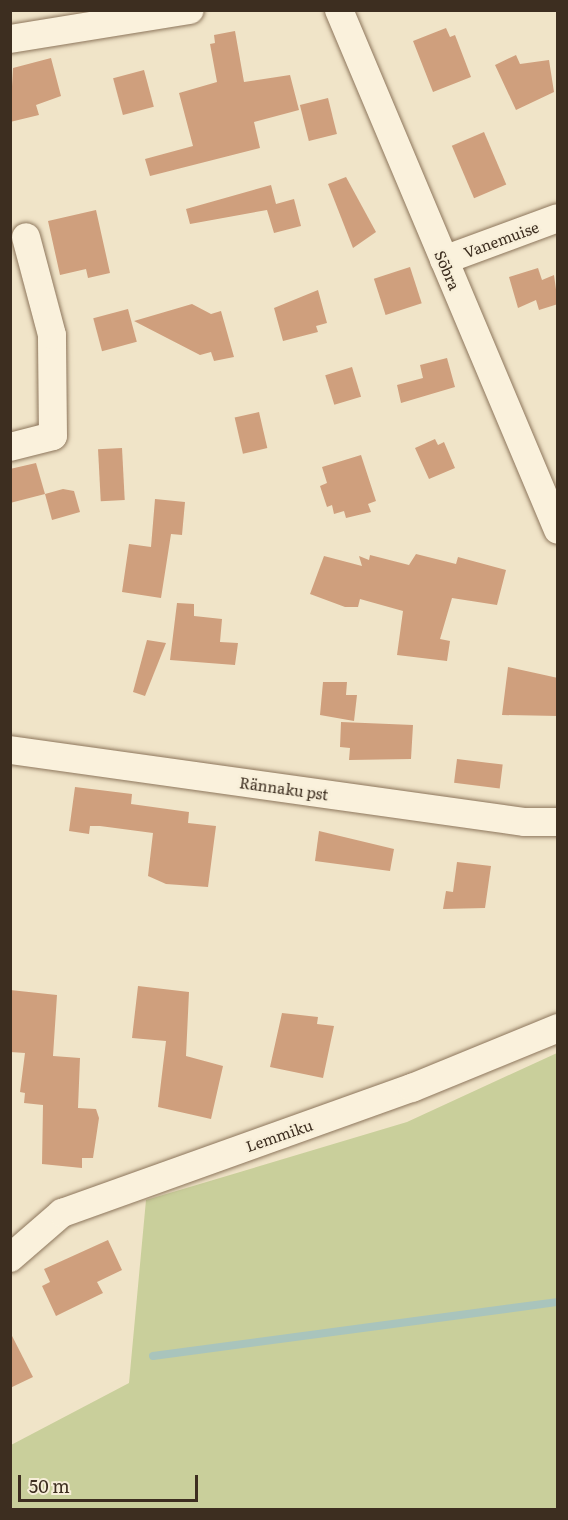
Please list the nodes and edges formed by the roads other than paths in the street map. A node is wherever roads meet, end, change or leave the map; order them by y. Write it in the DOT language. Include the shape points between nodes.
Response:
graph roads {
  1 [pos="190,10"];
  2 [pos="339,10"];
  3 [pos="10,39"];
  4 [pos="558,218"];
  5 [pos="26,237"];
  6 [pos="444,260"];
  7 [pos="10,447"];
  8 [pos="558,530"];
  9 [pos="10,750"];
  10 [pos="558,822"];
  11 [pos="558,1028"];
  12 [pos="10,1258"];
  1 -- 3 [label="street"];
  2 -- 6 [label="street, Sõbra"];
  4 -- 6 [label="street, Vanemuise"];
  5 -- 7 [label="street" via="52,335 53,436"];
  6 -- 8 [label="street, Sõbra"];
  9 -- 10 [label="street, Rännaku pst" via="525,822"];
  11 -- 12 [label="street, Lemmiku" via="412,1088 62,1213"];
}
